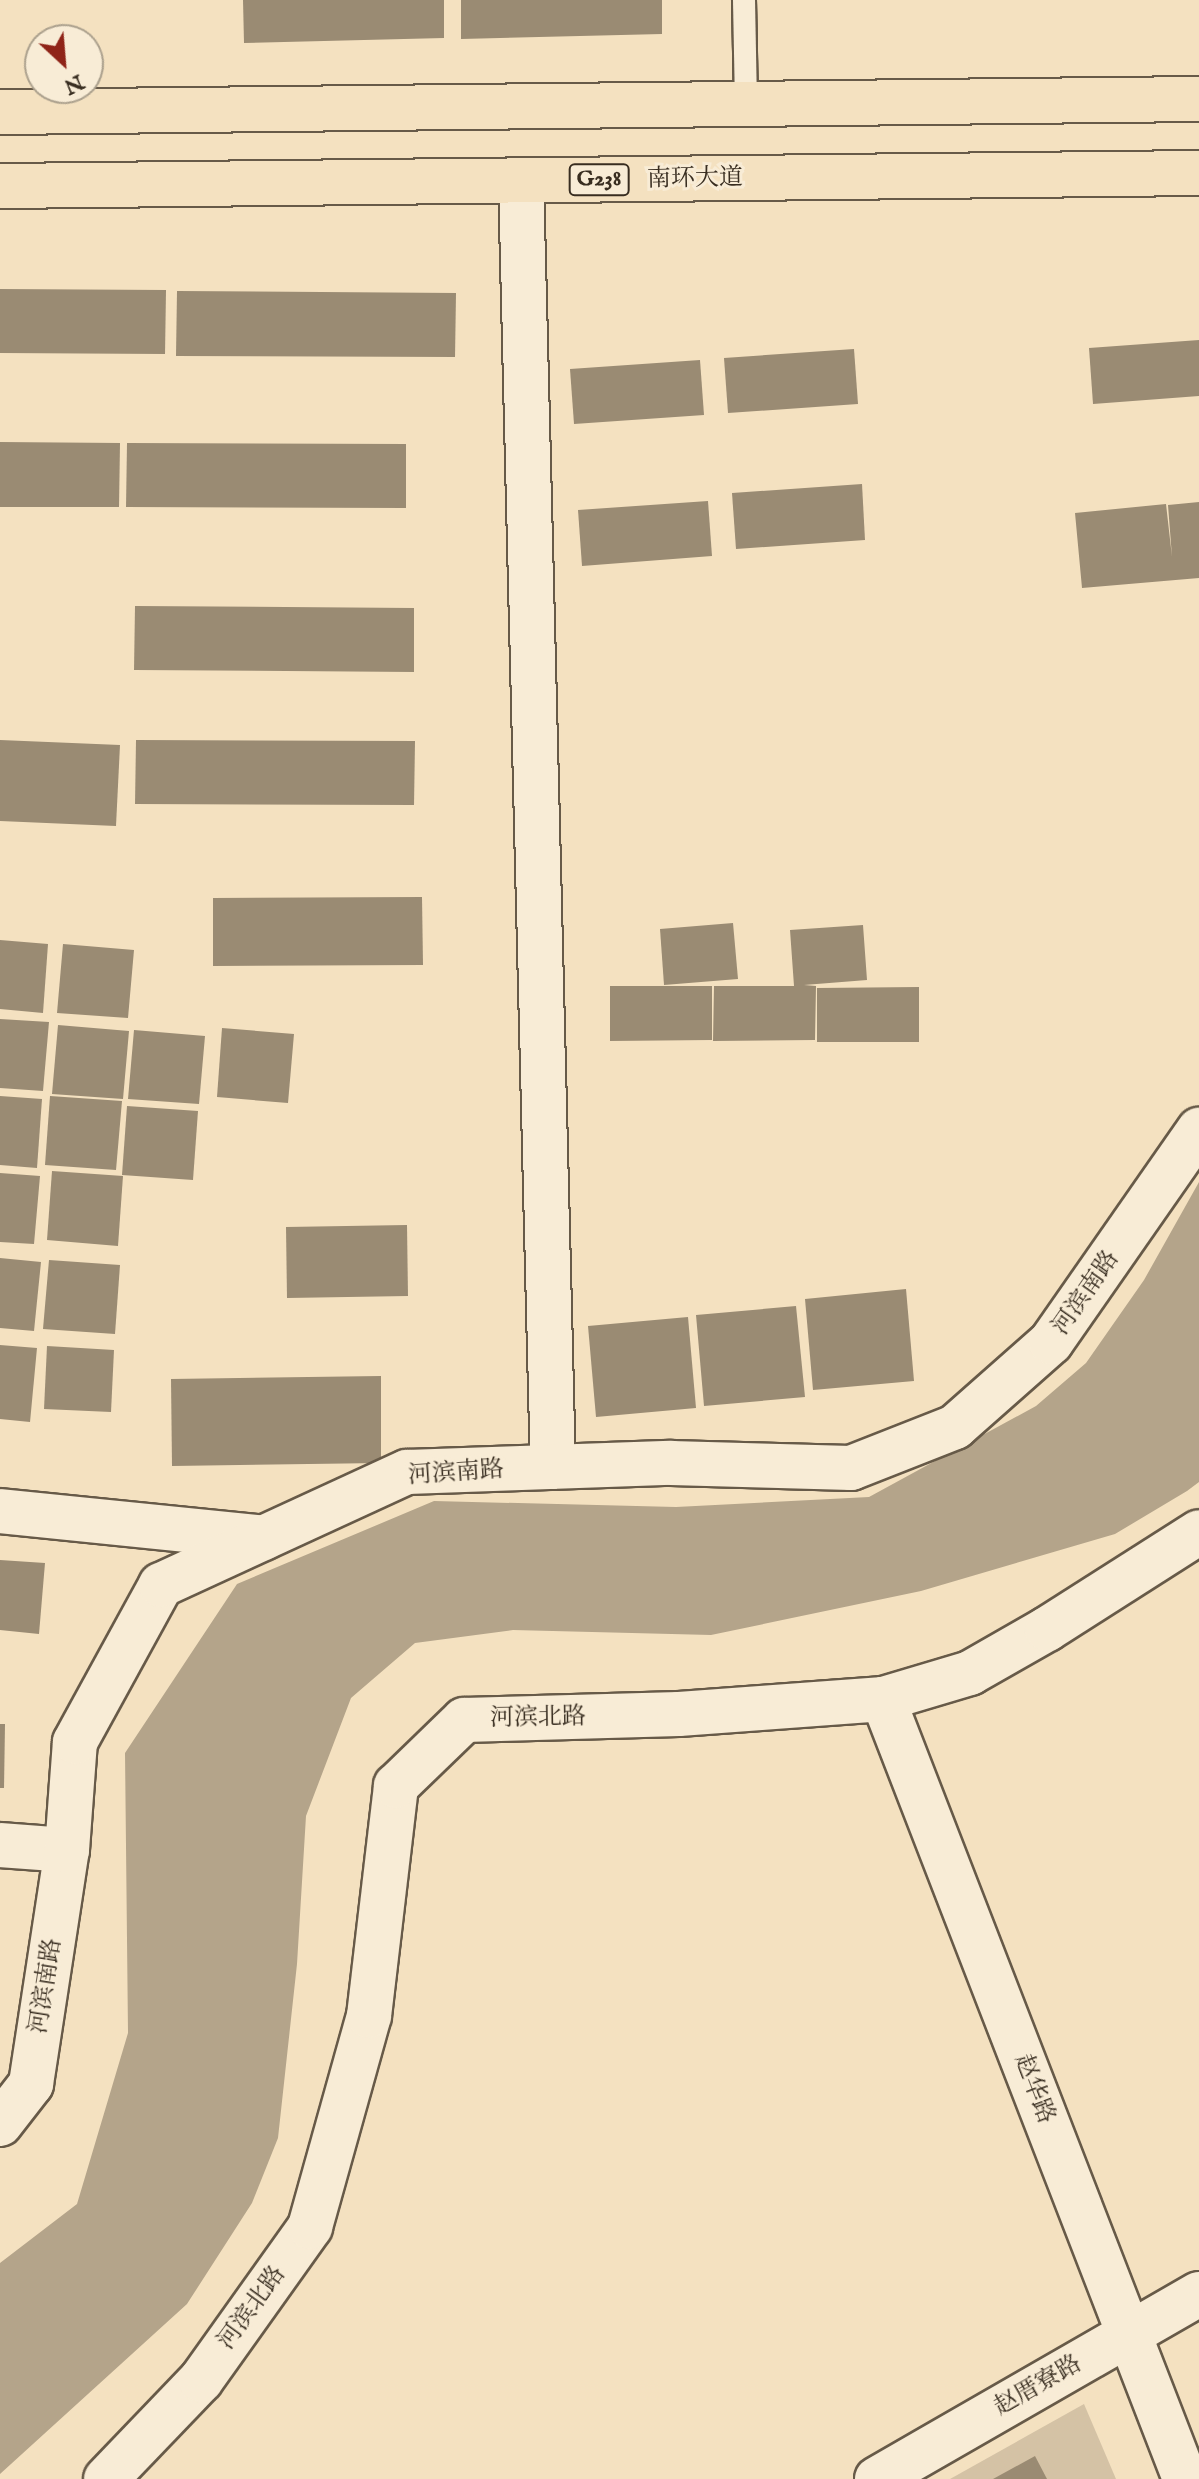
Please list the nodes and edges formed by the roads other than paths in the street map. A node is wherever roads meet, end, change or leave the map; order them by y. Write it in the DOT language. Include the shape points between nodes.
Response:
graph roads {
  1 [pos="744,0"];
  2 [pos="1199,99"];
  3 [pos="746,104"];
  4 [pos="0,112"];
  5 [pos="1199,173"];
  6 [pos="521,180"];
  7 [pos="0,186"];
  8 [pos="1199,1130"];
  9 [pos="553,1467"];
  10 [pos="0,1511"];
  11 [pos="1199,1532"];
  12 [pos="264,1538"];
  13 [pos="883,1699"];
  14 [pos="0,1845"];
  15 [pos="67,1850"];
  16 [pos="16,2084"];
  17 [pos="0,2124"];
  18 [pos="1199,2294"];
  19 [pos="1129,2334"];
  20 [pos="106,2479"];
  21 [pos="877,2479"];
  22 [pos="1185,2479"];
  1 -- 3 [label="lane"];
  2 -- 3 [label="highway"];
  3 -- 4 [label="highway"];
  5 -- 6 [label="highway, 南环大道 / G238"];
  6 -- 7 [label="highway, 南环大道 / G238"];
  6 -- 9 [label="street"];
  8 -- 9 [label="street, 河滨南路" via="1051,1342 955,1427 851,1468 671,1463"];
  9 -- 12 [label="street, 河滨南路" via="407,1472"];
  10 -- 12 [label="street"];
  11 -- 13 [label="street, 河滨北路" via="970,1673"];
  12 -- 15 [label="street, 河滨南路" via="161,1585 75,1742"];
  13 -- 19 [label="street, 赵华路"];
  13 -- 20 [label="street, 河滨北路" via="679,1714 464,1720 396,1786 369,2016 310,2227 201,2380"];
  14 -- 15 [label="street"];
  15 -- 16 [label="street, 河滨南路"];
  16 -- 17 [label="street, 河滨南路"];
  18 -- 19 [label="street, 赵厝寮路"];
  19 -- 21 [label="street, 赵厝寮路"];
  19 -- 22 [label="street, 赵华路"];
}
